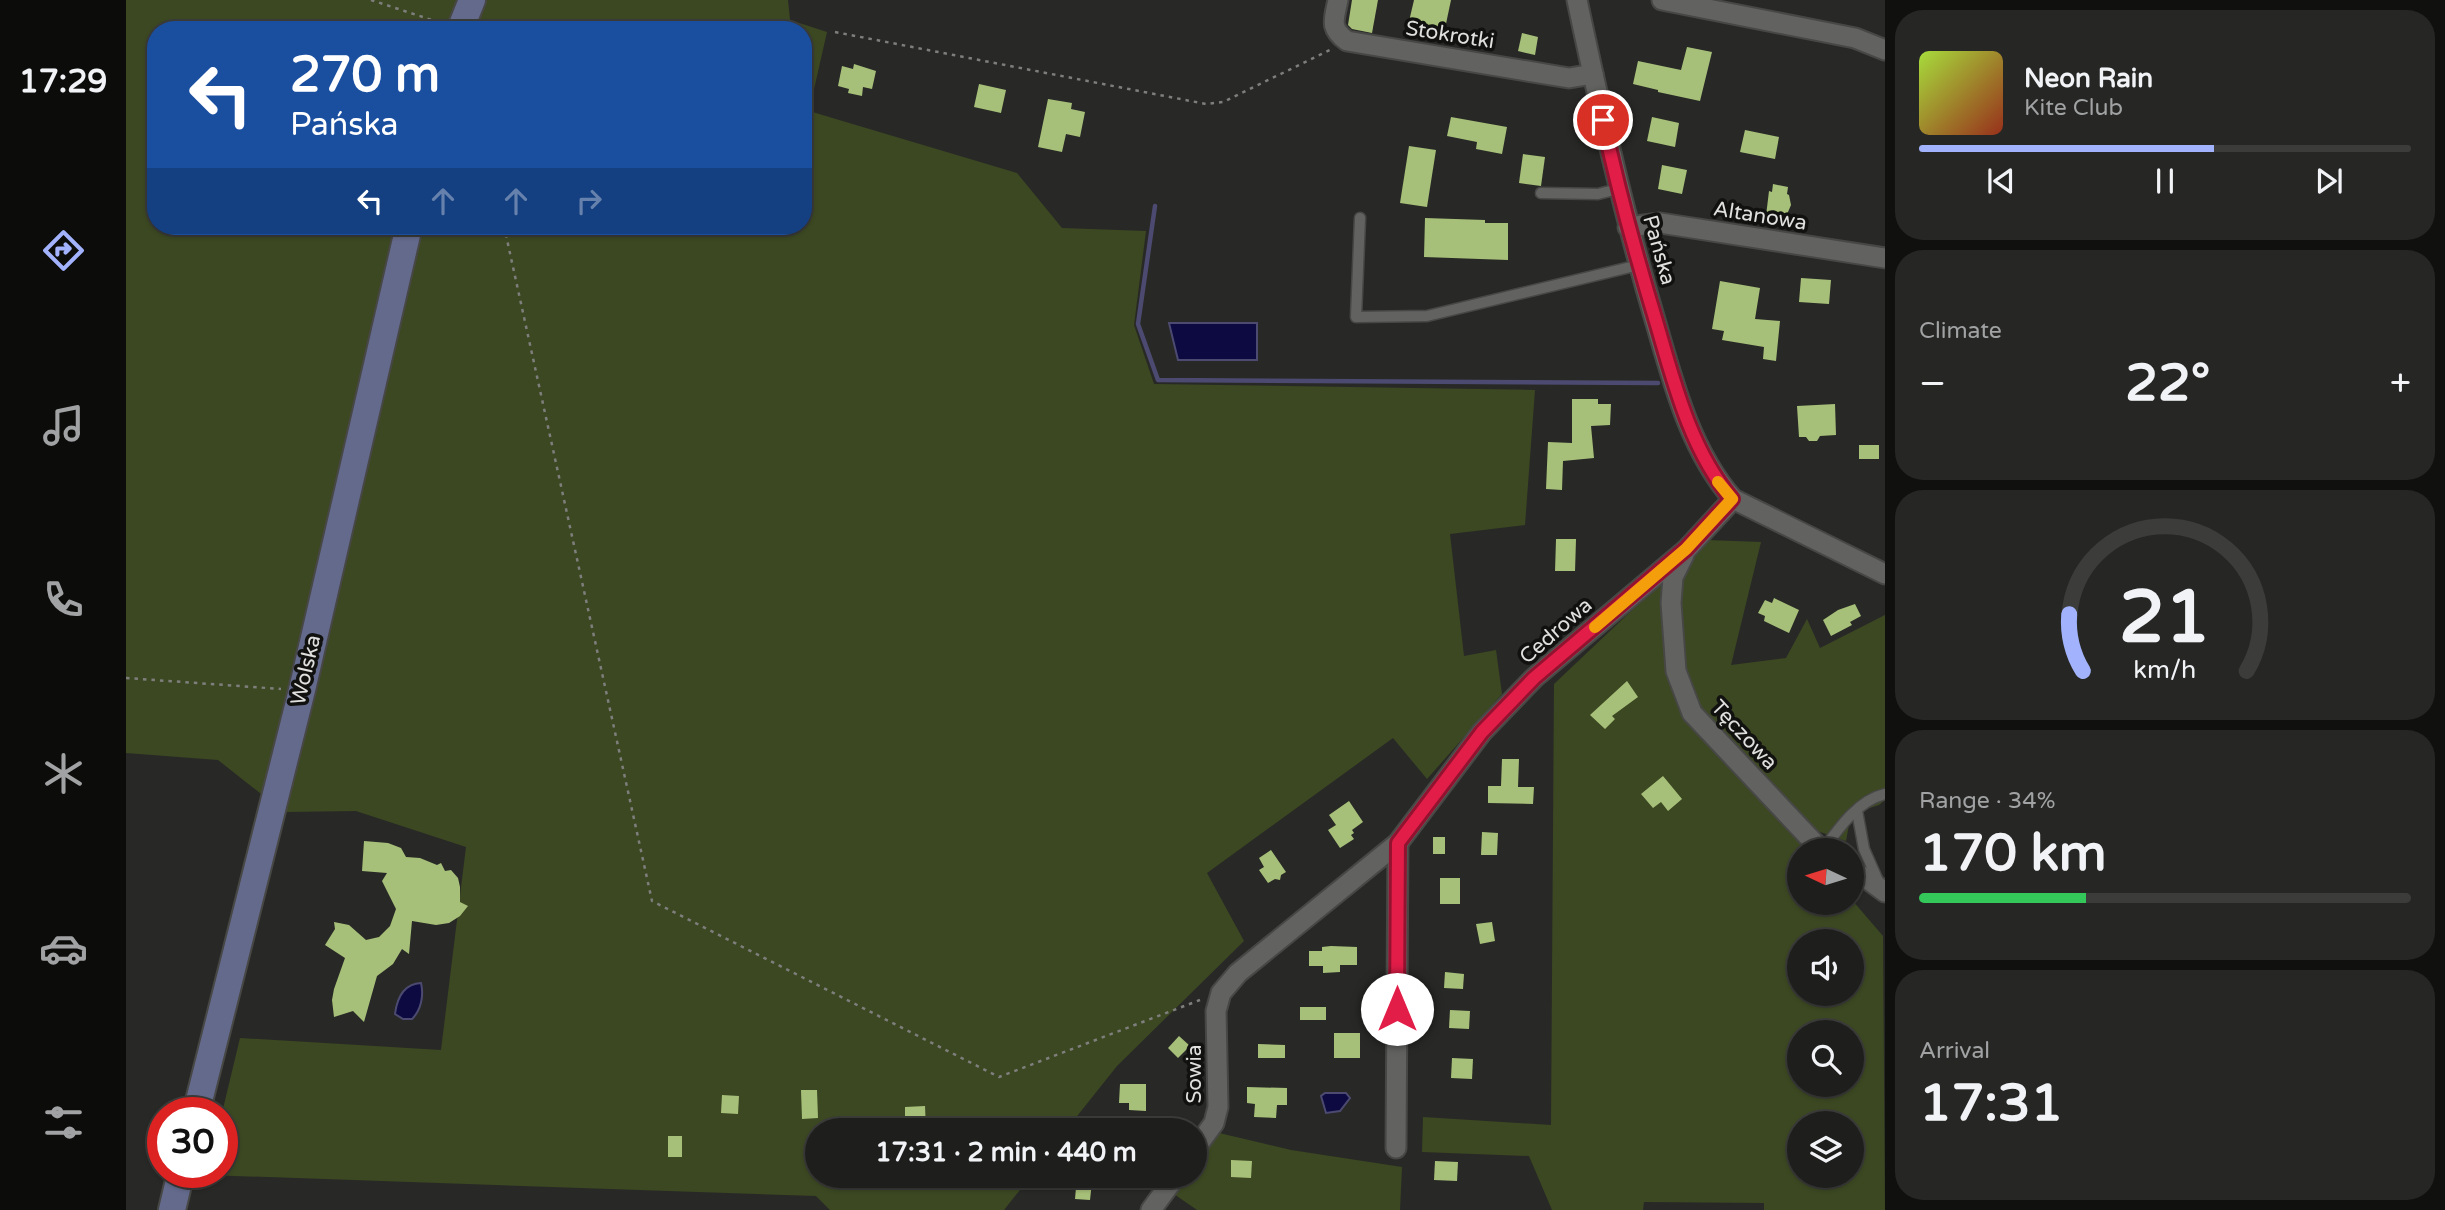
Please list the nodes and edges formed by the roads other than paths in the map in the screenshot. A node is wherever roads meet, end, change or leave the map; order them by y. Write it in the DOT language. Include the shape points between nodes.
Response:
graph roads {
  1 [pos="472,0"];
  2 [pos="1338,0"];
  3 [pos="1577,0"];
  4 [pos="1662,0"];
  5 [pos="464,21"];
  6 [pos="1885,50"];
  7 [pos="1593,74"];
  8 [pos="1618,189"];
  9 [pos="1541,193"];
  10 [pos="1360,218"];
  11 [pos="1628,226"];
  12 [pos="407,235"];
  13 [pos="1885,258"];
  14 [pos="1639,265"];
  15 [pos="1732,499"];
  16 [pos="1686,549"];
  17 [pos="1885,574"];
  18 [pos="1885,794"];
  19 [pos="1857,811"];
  20 [pos="1811,838"];
  21 [pos="1831,838"];
  22 [pos="1398,843"];
  23 [pos="1864,879"];
  24 [pos="1883,890"];
  25 [pos="1221,993"];
  26 [pos="200,1097"];
  27 [pos="1207,1133"];
  28 [pos="1396,1148"];
  29 [pos="177,1188"];
  30 [pos="1167,1188"];
  31 [pos="172,1210"];
  32 [pos="1151,1210"];
  1 -- 5 [label="street"];
  2 -- 7 [label="street, Stokrotki" via="1334,25 1347,41 1569,78"];
  3 -- 7 [label="street, Pańska"];
  4 -- 6 [label="street" via="1855,38"];
  7 -- 8 [label="street, Pańska"];
  8 -- 9 [label="lane" via="1598,194"];
  8 -- 11 [label="street, Pańska"];
  10 -- 14 [label="lane" via="1356,317 1426,316"];
  11 -- 13 [label="street, Altanowa" via="1660,223"];
  11 -- 14 [label="street, Pańska"];
  12 -- 26 [label="street, Wolska" via="302,690"];
  14 -- 15 [label="street, Pańska" via="1686,415 1703,457"];
  15 -- 16 [label="street, Cedrowa"];
  15 -- 17 [label="street"];
  16 -- 20 [label="street, Tęczowa" via="1673,577 1671,603 1676,671 1692,713"];
  16 -- 22 [label="street, Cedrowa" via="1534,678 1482,732"];
  18 -- 19 [label="lane" via="1873,796"];
  19 -- 21 [label="lane"];
  19 -- 24 [label="lane" via="1864,849"];
  22 -- 25 [label="street, Cedrowa" via="1238,973"];
  22 -- 28 [label="street"];
  23 -- 24 [label="street"];
  25 -- 27 [label="street, Sowia" via="1216,1011 1218,1108"];
  29 -- 31 [label="street"];
  30 -- 32 [label="street"];
}
